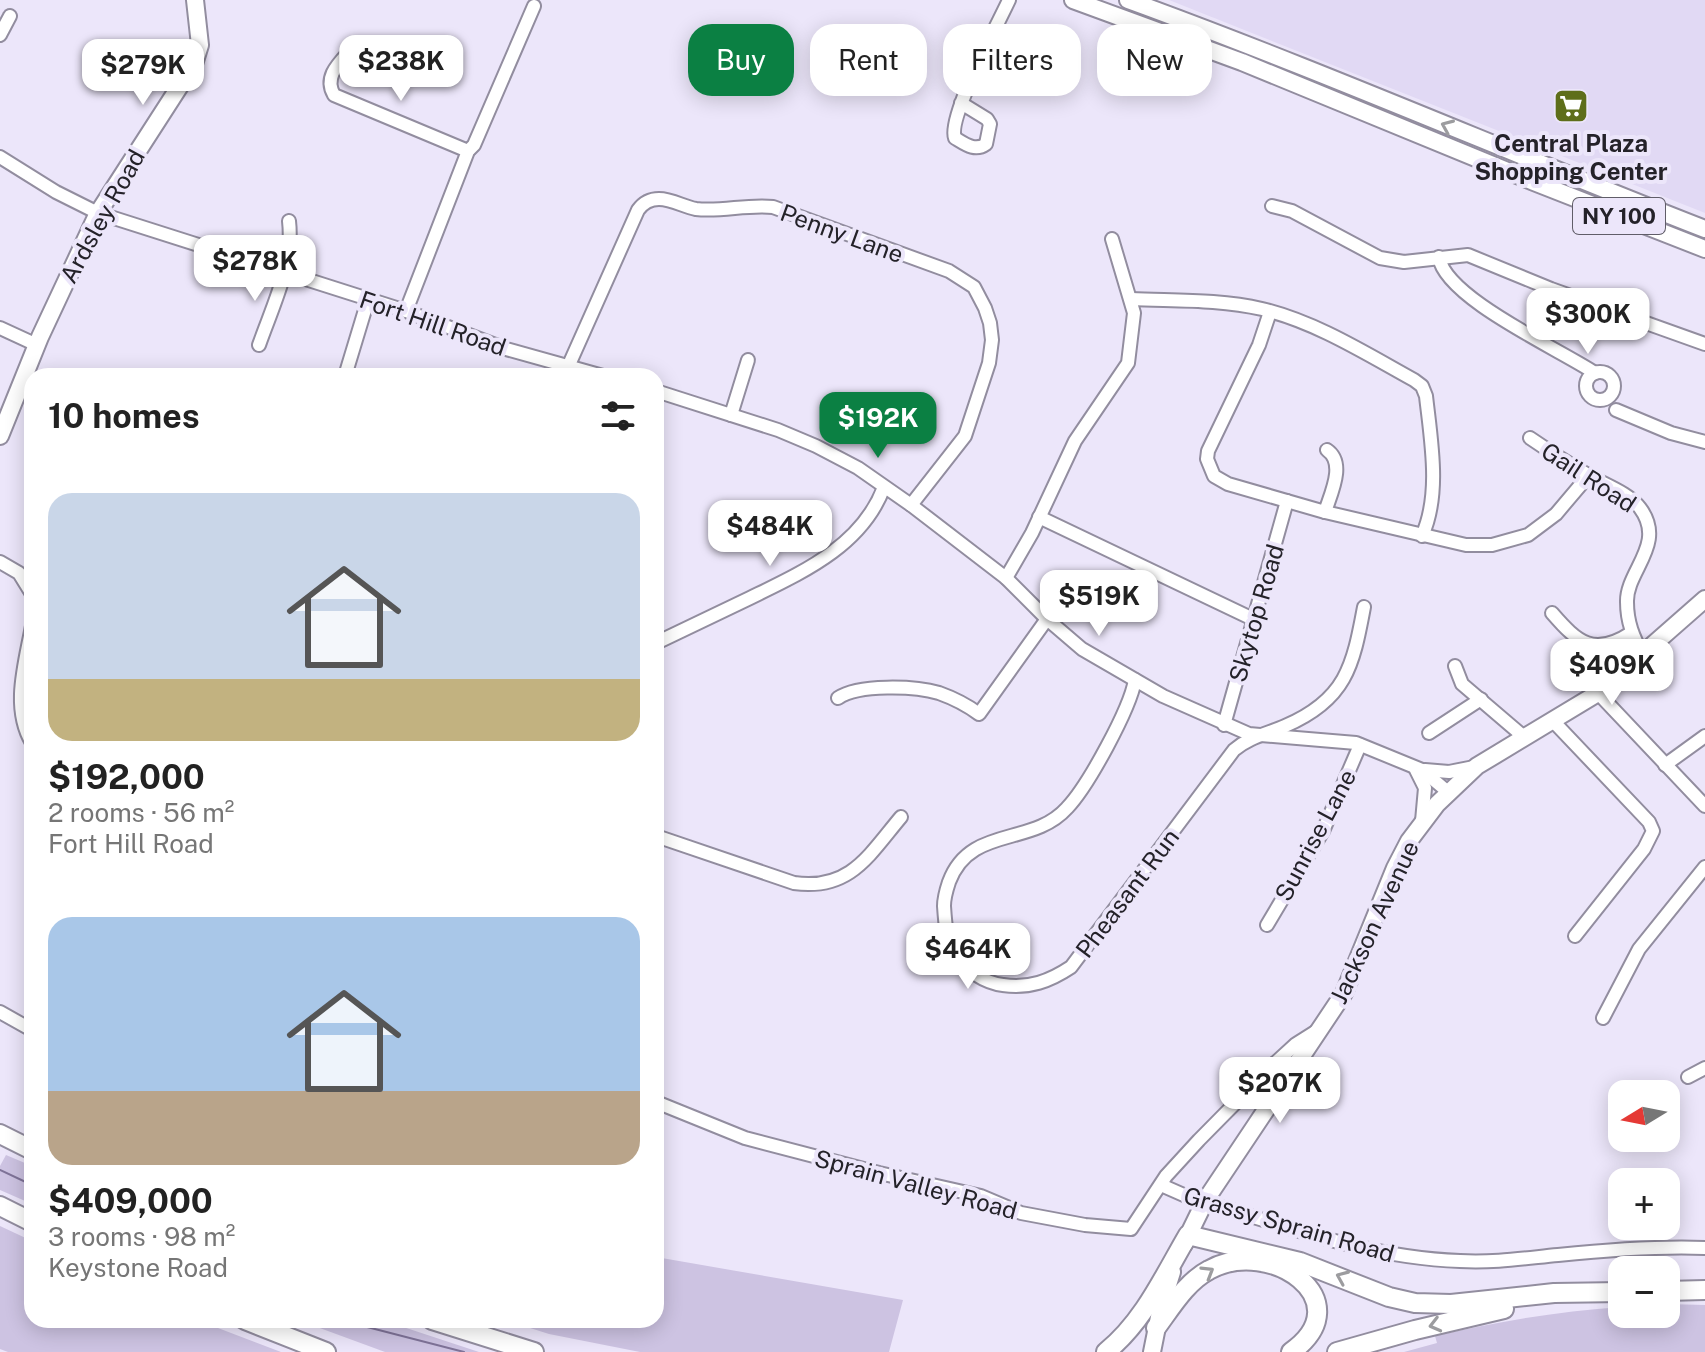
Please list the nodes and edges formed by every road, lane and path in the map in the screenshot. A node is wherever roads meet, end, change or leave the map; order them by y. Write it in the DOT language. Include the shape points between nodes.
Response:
graph roads {
  1 [pos="195,0"];
  2 [pos="1009,0"];
  3 [pos="1073,0"];
  4 [pos="1128,0"];
  5 [pos="534,6"];
  6 [pos="10,16"];
  7 [pos="0,35"];
  8 [pos="1237,40"];
  9 [pos="349,52"];
  10 [pos="1231,58"];
  11 [pos="961,103"];
  12 [pos="1394,104"];
  13 [pos="1386,121"];
  14 [pos="468,151"];
  15 [pos="0,157"];
  16 [pos="1545,167"];
  17 [pos="1534,182"];
  18 [pos="1272,206"];
  19 [pos="98,213"];
  20 [pos="289,221"];
  21 [pos="1705,229"];
  22 [pos="1112,239"];
  23 [pos="1705,249"];
  24 [pos="1439,257"];
  25 [pos="284,273"];
  26 [pos="1131,299"];
  27 [pos="368,300"];
  28 [pos="406,311"];
  29 [pos="1270,312"];
  30 [pos="0,328"];
  31 [pos="1705,344"];
  32 [pos="37,345"];
  33 [pos="259,345"];
  34 [pos="748,360"];
  35 [pos="568,367"];
  36 [pos="28,368"];
  37 [pos="347,368"];
  38 [pos="572,368"];
  39 [pos="1595,373"];
  40 [pos="24,377"];
  41 [pos="664,394"];
  42 [pos="1616,410"];
  43 [pos="731,415"];
  44 [pos="0,436"];
  45 [pos="1530,438"];
  46 [pos="1705,442"];
  47 [pos="1327,450"];
  48 [pos="1589,475"];
  49 [pos="884,487"];
  50 [pos="1287,501"];
  51 [pos="911,505"];
  52 [pos="1325,512"];
  53 [pos="1039,517"];
  54 [pos="1422,536"];
  55 [pos="0,562"];
  56 [pos="1006,578"];
  57 [pos="24,581"];
  58 [pos="1705,599"];
  59 [pos="1364,607"];
  60 [pos="1552,613"];
  61 [pos="1047,619"];
  62 [pos="1255,620"];
  63 [pos="1631,633"];
  64 [pos="664,639"];
  65 [pos="1643,655"];
  66 [pos="1455,666"];
  67 [pos="24,678"];
  68 [pos="1135,680"];
  69 [pos="1598,693"];
  70 [pos="838,698"];
  71 [pos="1481,699"];
  72 [pos="1553,721"];
  73 [pos="1224,725"];
  74 [pos="24,726"];
  75 [pos="1429,733"];
  76 [pos="1259,735"];
  77 [pos="1705,736"];
  78 [pos="1524,737"];
  79 [pos="1360,745"];
  80 [pos="1665,765"];
  81 [pos="1477,766"];
  82 [pos="1418,769"];
  83 [pos="1448,792"];
  84 [pos="1705,806"];
  85 [pos="901,817"];
  86 [pos="1422,823"];
  87 [pos="664,839"];
  88 [pos="1705,867"];
  89 [pos="1267,925"];
  90 [pos="1575,936"];
  91 [pos="0,1012"];
  92 [pos="1603,1018"];
  93 [pos="24,1026"];
  94 [pos="1324,1027"];
  95 [pos="1705,1068"];
  96 [pos="1688,1077"];
  97 [pos="664,1105"];
  98 [pos="0,1134"];
  99 [pos="24,1146"];
  100 [pos="1161,1185"];
  101 [pos="1205,1201"];
  102 [pos="0,1206"];
  103 [pos="24,1218"];
  104 [pos="1188,1235"];
  105 [pos="1705,1248"];
  106 [pos="1705,1290"];
  107 [pos="1680,1291"];
  108 [pos="1608,1292"];
  109 [pos="1608,1294"];
  110 [pos="265,1328"];
  111 [pos="458,1328"];
  112 [pos="1156,1328"];
  113 [pos="326,1352"];
  114 [pos="534,1352"];
  115 [pos="1106,1352"];
  116 [pos="1152,1352"];
  117 [pos="1291,1352"];
  118 [pos="1337,1352"];
  1 -- 19 [label="main road, Ardsley Road" via="200,45 194,64"];
  2 -- 11 [label="street"];
  3 -- 10 [label="main road, NY 100"];
  4 -- 8 [label="main road, NY 100"];
  5 -- 14 [label="street"];
  6 -- 7 [label="street"];
  8 -- 10 [label="street"];
  8 -- 12 [label="main road, NY 100"];
  9 -- 14 [label="street" via="334,68 334,95"];
  10 -- 13 [label="main road, NY 100"];
  12 -- 13 [label="street"];
  16 -- 12 [label="main road, NY 100, one-way"];
  13 -- 17 [label="main road, NY 100"];
  14 -- 28 [label="street"];
  15 -- 19 [label="street, Fort Hill Road"];
  16 -- 17 [label="street"];
  16 -- 21 [label="main road, NY 100"];
  17 -- 23 [label="main road, NY 100"];
  18 -- 24 [label="street" via="1292,211 1380,258 1404,262"];
  19 -- 25 [label="street, Fort Hill Road"];
  19 -- 32 [label="main road, Ardsley Road"];
  20 -- 25 [label="street" via="292,243"];
  22 -- 26 [label="street"];
  24 -- 31 [label="street" via="1474,257"];
  24 -- 39 [label="street" via="1441,268 1471,299"];
  25 -- 27 [label="street, Fort Hill Road"];
  25 -- 33 [label="street"];
  26 -- 29 [label="street" via="1228,304"];
  26 -- 53 [label="street" via="1128,363 1075,441"];
  27 -- 28 [label="street, Fort Hill Road"];
  27 -- 37 [label="street"];
  28 -- 35 [label="street, Fort Hill Road"];
  29 -- 50 [label="street" via="1207,459 1221,481"];
  29 -- 54 [label="street" via="1342,341 1422,386 1433,486"];
  30 -- 32 [label="street"];
  32 -- 36 [label="main road, Ardsley Road"];
  34 -- 43 [label="street"];
  35 -- 38 [label="street, Fort Hill Road"];
  35 -- 51 [label="street, Penny Lane" via="638,210 657,198 703,209 773,207 949,271 974,287 985,308 992,340 989,363 965,436"];
  40 -- 44 [label="main road, Ardsley Road"];
  41 -- 43 [label="street"];
  42 -- 46 [label="street"];
  43 -- 49 [label="street" via="816,446"];
  45 -- 48 [label="street, Gail Road"];
  47 -- 52 [label="street" via="1337,462"];
  48 -- 54 [label="street" via="1541,527 1508,542 1466,545"];
  48 -- 63 [label="street, Gail Road" via="1639,506 1649,527 1644,560 1629,590"];
  49 -- 51 [label="street"];
  49 -- 64 [label="street" via="871,512 835,552 811,569"];
  50 -- 52 [label="street"];
  50 -- 62 [label="street, Skytop Road"];
  51 -- 56 [label="street"];
  52 -- 54 [label="street"];
  53 -- 56 [label="street"];
  53 -- 62 [label="street"];
  55 -- 57 [label="street"];
  56 -- 61 [label="street"];
  58 -- 65 [label="main road, Jackson Avenue"];
  59 -- 76 [label="street, Pheasant Run" via="1355,655 1343,682 1300,719"];
  60 -- 63 [label="street" via="1580,641 1599,647"];
  61 -- 68 [label="street" via="1082,649"];
  61 -- 70 [label="street" via="979,714 949,697 919,690 853,690"];
  62 -- 73 [label="street, Skytop Road"];
  63 -- 65 [label="street, Gail Road"];
  65 -- 69 [label="main road, Jackson Avenue"];
  66 -- 71 [label="street" via="1462,684"];
  67 -- 74 [label="street"];
  68 -- 73 [label="street"];
  68 -- 76 [label="street, Pheasant Run" via="1126,710 1070,806 1043,827 984,843 953,871 944,897 948,937 953,952 978,976 999,985 1031,986 1071,967 1234,750"];
  69 -- 72 [label="main road, Jackson Avenue"];
  69 -- 80 [label="street"];
  71 -- 75 [label="street"];
  71 -- 78 [label="street"];
  72 -- 78 [label="main road, Jackson Avenue"];
  72 -- 90 [label="street" via="1653,831"];
  73 -- 76 [label="street"];
  76 -- 79 [label="street"];
  77 -- 80 [label="street"];
  78 -- 81 [label="main road, Jackson Avenue"];
  79 -- 82 [label="street"];
  79 -- 89 [label="street, Sunrise Lane" via="1323,831"];
  80 -- 84 [label="street"];
  81 -- 82 [label="street" via="1449,772"];
  81 -- 83 [label="main road, Jackson Avenue"];
  82 -- 83 [label="street"];
  82 -- 86 [label="street" via="1425,788"];
  83 -- 86 [label="main road, Jackson Avenue"];
  85 -- 87 [label="street" via="864,862 835,882 811,885"];
  86 -- 94 [label="main road, Jackson Avenue" via="1395,868 1344,993"];
  88 -- 92 [label="street" via="1639,949"];
  91 -- 93 [label="street"];
  94 -- 100 [label="street" via="1273,1065"];
  94 -- 101 [label="main road, Jackson Avenue"];
  95 -- 96 [label="street"];
  97 -- 100 [label="street, Sprain Valley Road" via="745,1138 981,1196 1021,1213 1085,1225 1131,1229"];
  98 -- 99 [label="highway"];
  100 -- 101 [label="street, Grassy Sprain Road"];
  101 -- 104 [label="main road, Jackson Avenue"];
  101 -- 105 [label="street, Grassy Sprain Road" via="1355,1248 1410,1258 1461,1262"];
  102 -- 103 [label="highway"];
  108 -- 104 [label="highway, one-way" via="1415,1303 1300,1262"];
  104 -- 112 [label="main road, Jackson Avenue"];
  104 -- 115 [label="highway" via="1144,1311"];
  106 -- 107 [label="highway"];
  109 -- 118 [label="highway, one-way" via="1500,1310"];
  110 -- 113 [label="highway"];
  111 -- 114 [label="highway"];
  112 -- 116 [label="main road, Jackson Avenue"];
  112 -- 117 [label="highway, one-way" via="1209,1269 1229,1262 1262,1262 1294,1272 1313,1296 1312,1327"];
}
